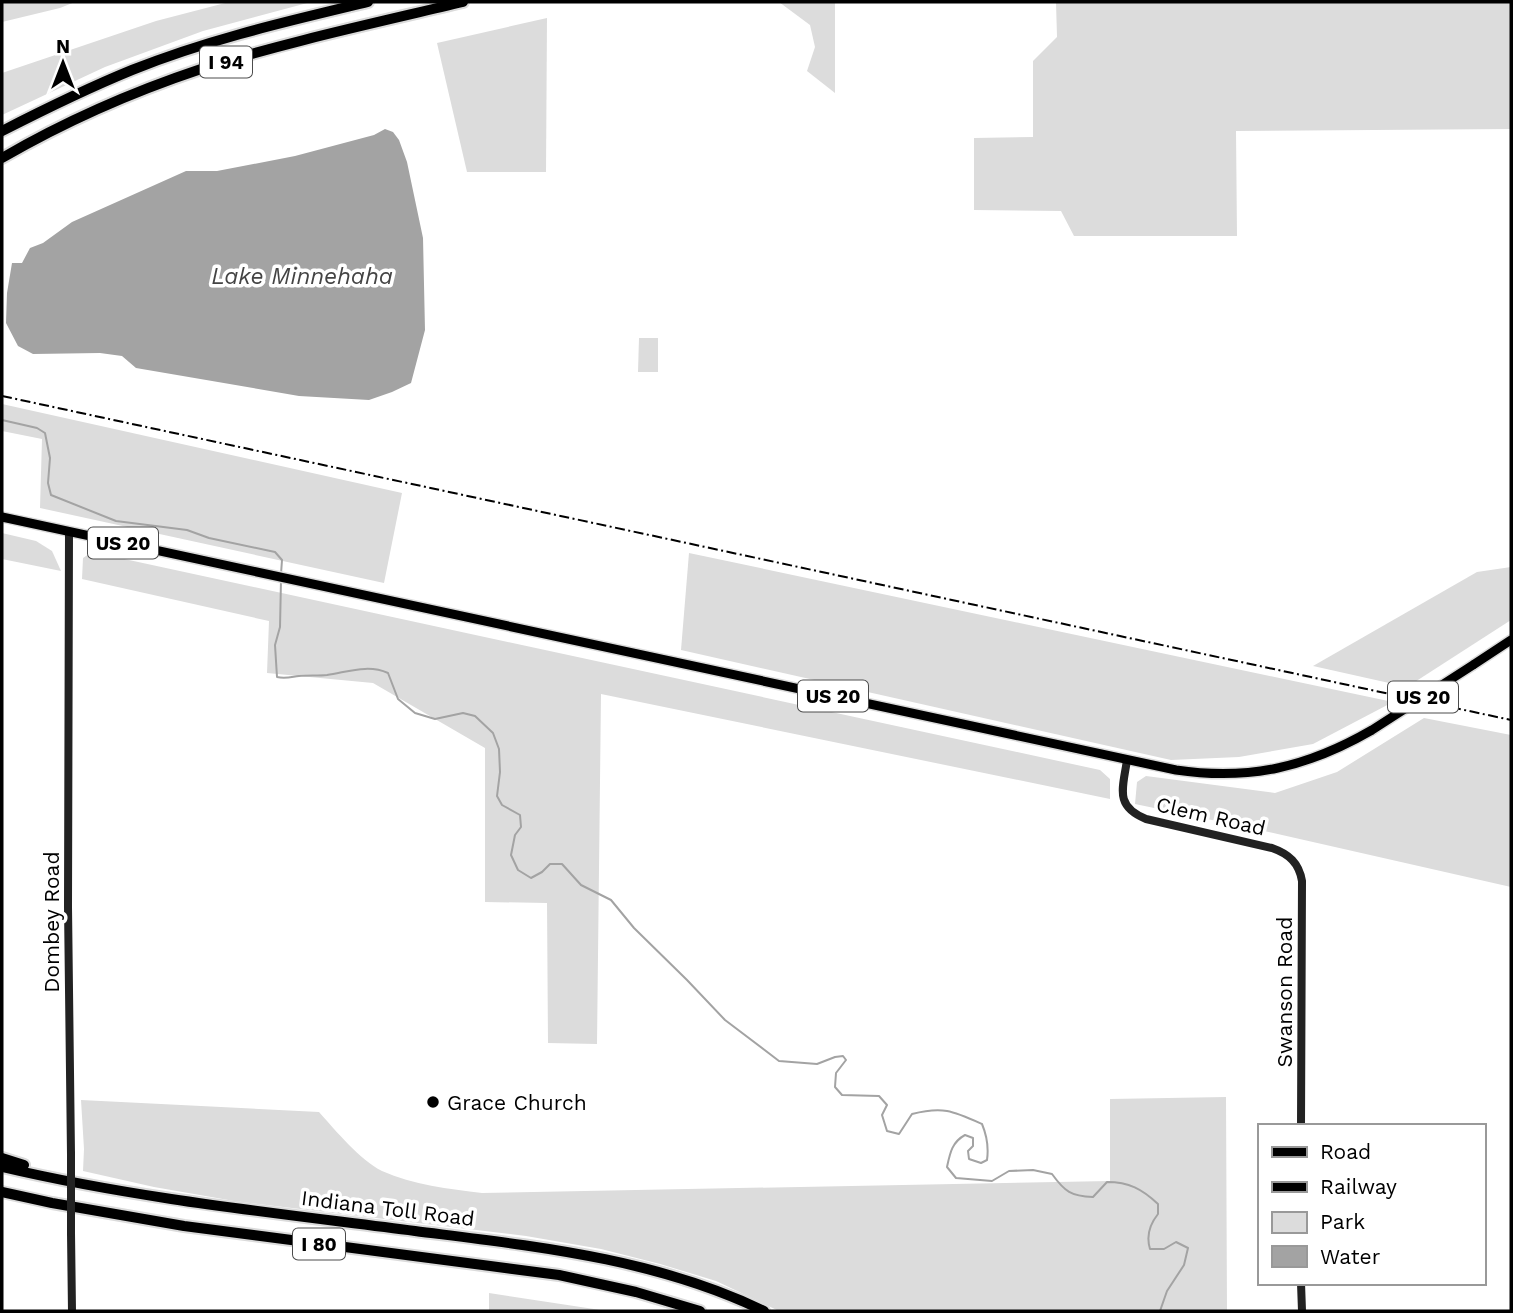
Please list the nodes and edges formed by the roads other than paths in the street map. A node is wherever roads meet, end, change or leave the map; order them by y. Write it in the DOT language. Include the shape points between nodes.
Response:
graph roads {
  1 [pos="368,2"];
  2 [pos="463,2"];
  3 [pos="2,131"];
  4 [pos="2,158"];
  5 [pos="2,517"];
  6 [pos="69,532"];
  7 [pos="1511,640"];
  8 [pos="1127,760"];
  9 [pos="1294,861"];
  10 [pos="1301,1124"];
  11 [pos="2,1158"];
  12 [pos="2,1167"];
  13 [pos="114,1190"];
  14 [pos="2,1192"];
  15 [pos="2,1199"];
  16 [pos="52,1203"];
  17 [pos="1301,1285"];
  18 [pos="72,1311"];
  19 [pos="700,1311"];
  20 [pos="764,1311"];
  21 [pos="1302,1311"];
  1 -- 3 [label="highway, I 94" via="194,48 133,70"];
  2 -- 4 [label="highway, I 94" via="200,70 68,122"];
  5 -- 6 [label="main road, US 20"];
  6 -- 8 [label="main road, US 20"];
  6 -- 18 [label="street, Dombey Road, bridge"];
  7 -- 8 [label="main road, US 20, bridge" via="1372,730 1326,754 1285,767 1217,774"];
  8 -- 9 [label="street, Clem Road" via="1122,797 1135,815 1272,848"];
  9 -- 10 [label="street, Swanson Road" via="1302,881"];
  11 -- 13 [label="highway"];
  12 -- 13 [label="highway, Indiana Toll Road / I 80"];
  13 -- 20 [label="highway, Indiana Toll Road / I 80" via="613,1260 705,1287"];
  14 -- 16 [label="highway, Indiana Toll Road / I 80"];
  15 -- 16 [label="highway"];
  16 -- 19 [label="highway, Indiana Toll Road / I 80" via="184,1226 559,1275"];
  17 -- 21 [label="street"];
}
